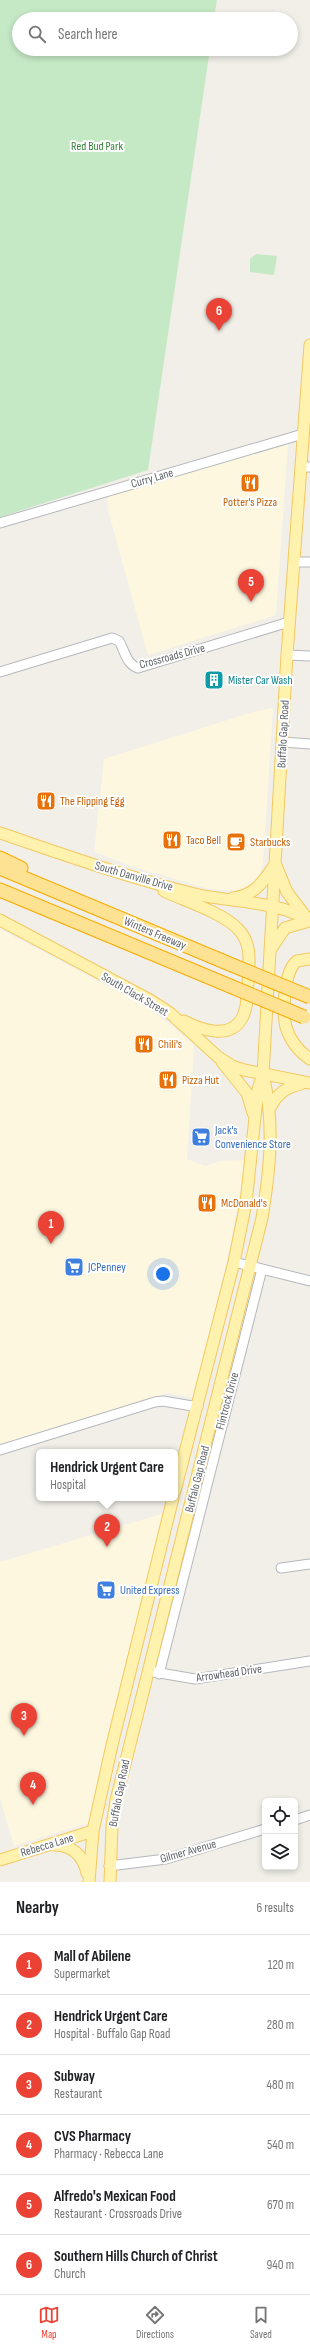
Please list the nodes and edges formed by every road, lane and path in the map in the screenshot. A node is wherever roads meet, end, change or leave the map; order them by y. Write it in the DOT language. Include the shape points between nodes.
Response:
graph roads {
  1 [pos="310,345"];
  2 [pos="309,365"];
  3 [pos="303,434"];
  4 [pos="305,467"];
  5 [pos="0,523"];
  6 [pos="294,562"];
  7 [pos="310,562"];
  8 [pos="289,622"];
  9 [pos="287,656"];
  10 [pos="310,656"];
  11 [pos="0,672"];
  12 [pos="283,742"];
  13 [pos="310,744"];
  14 [pos="0,833"];
  15 [pos="0,858"];
  16 [pos="274,863"];
  17 [pos="0,868"];
  18 [pos="135,878"];
  19 [pos="4,892"];
  20 [pos="225,899"];
  21 [pos="271,906"];
  22 [pos="0,920"];
  23 [pos="123,920"];
  24 [pos="310,921"];
  25 [pos="269,953"];
  26 [pos="310,959"];
  27 [pos="310,998"];
  28 [pos="170,1013"];
  29 [pos="307,1018"];
  30 [pos="218,1057"];
  31 [pos="310,1058"];
  32 [pos="263,1074"];
  33 [pos="308,1083"];
  34 [pos="270,1108"];
  35 [pos="254,1118"];
  36 [pos="234,1262"];
  37 [pos="250,1266"];
  38 [pos="262,1269"];
  39 [pos="310,1281"];
  40 [pos="198,1407"];
  41 [pos="209,1430"];
  42 [pos="0,1450"];
  43 [pos="178,1480"];
  44 [pos="172,1501"];
  45 [pos="310,1564"];
  46 [pos="281,1568"];
  47 [pos="310,1661"];
  48 [pos="149,1670"];
  49 [pos="159,1674"];
  50 [pos="310,1815"];
  51 [pos="298,1819"];
  52 [pos="262,1830"];
  53 [pos="93,1832"];
  54 [pos="49,1845"];
  55 [pos="0,1860"];
  56 [pos="109,1866"];
  57 [pos="89,1880"];
  58 [pos="110,1882"];
  1 -- 2 [label="main road, Buffalo Gap Road"];
  2 -- 3 [label="main road, Buffalo Gap Road"];
  3 -- 4 [label="main road, Buffalo Gap Road"];
  3 -- 5 [label="street, Curry Lane"];
  4 -- 6 [label="main road, Buffalo Gap Road"];
  6 -- 7 [label="street"];
  6 -- 8 [label="main road, Buffalo Gap Road"];
  8 -- 9 [label="main road, Buffalo Gap Road"];
  8 -- 11 [label="street, Crossroads Drive" via="138,668 132,666 126,658 119,641 112,638"];
  9 -- 10 [label="street"];
  9 -- 12 [label="main road, Buffalo Gap Road"];
  12 -- 13 [label="street"];
  12 -- 16 [label="main road, Buffalo Gap Road"];
  14 -- 18 [label="main road, South Danville Drive"];
  15 -- 23 [label="highway"];
  16 -- 20 [label="main road" via="260,886 243,896"];
  16 -- 21 [label="main road, Buffalo Gap Road"];
  16 -- 24 [label="main road" via="287,892"];
  17 -- 23 [label="highway, Winters Freeway"];
  18 -- 20 [label="main road, South Danville Drive"];
  18 -- 28 [label="main road" via="231,923 243,935 249,948 246,1008 242,1020 232,1027 214,1032 192,1026"];
  19 -- 29 [label="highway, Winters Freeway, bridge"];
  20 -- 21 [label="main road, South Danville Drive"];
  21 -- 24 [label="main road, South Danville Drive"];
  21 -- 25 [label="main road, Buffalo Gap Road"];
  22 -- 28 [label="main road, South Clack Street"];
  23 -- 27 [label="highway, Winters Freeway, bridge"];
  24 -- 25 [label="main road" via="285,928"];
  25 -- 32 [label="main road, Buffalo Gap Road"];
  26 -- 31 [label="main road" via="297,962 288,974 285,1020 288,1033 296,1047"];
  28 -- 30 [label="main road, South Clack Street"];
  30 -- 32 [label="main road, South Clack Street" via="232,1066"];
  30 -- 35 [label="main road" via="247,1093"];
  32 -- 33 [label="main road, South Clack Street"];
  32 -- 34 [label="main road, Buffalo Gap Road"];
  32 -- 35 [label="main road, Buffalo Gap Road"];
  33 -- 34 [label="main road" via="284,1090 275,1098"];
  34 -- 37 [label="main road, Buffalo Gap Road" via="270,1152 266,1192"];
  35 -- 36 [label="main road, Buffalo Gap Road" via="246,1203"];
  36 -- 37 [label="street"];
  36 -- 40 [label="main road, Buffalo Gap Road"];
  37 -- 38 [label="street"];
  37 -- 41 [label="main road, Buffalo Gap Road"];
  38 -- 39 [label="street"];
  38 -- 49 [label="street, Flintrock Drive"];
  40 -- 41 [label="main road" via="207,1415"];
  40 -- 42 [label="street" via="155,1402"];
  40 -- 43 [label="main road, Buffalo Gap Road"];
  41 -- 48 [label="main road, Buffalo Gap Road"];
  44 -- 53 [label="main road, Buffalo Gap Road"];
  45 -- 46 [label="street"];
  47 -- 49 [label="street, Arrowhead Drive" via="195,1679"];
  48 -- 49 [label="street, Arrowhead Drive"];
  48 -- 56 [label="main road, Buffalo Gap Road" via="116,1800"];
  50 -- 51 [label="street"];
  52 -- 56 [label="street, Gilmer Avenue" via="166,1859"];
  53 -- 54 [label="main road, Rebecca Lane"];
  53 -- 57 [label="main road, Buffalo Gap Road"];
  54 -- 55 [label="main road, Rebecca Lane"];
  54 -- 57 [label="main road" via="60,1845 74,1850 83,1860"];
  56 -- 58 [label="main road, Buffalo Gap Road"];
}
